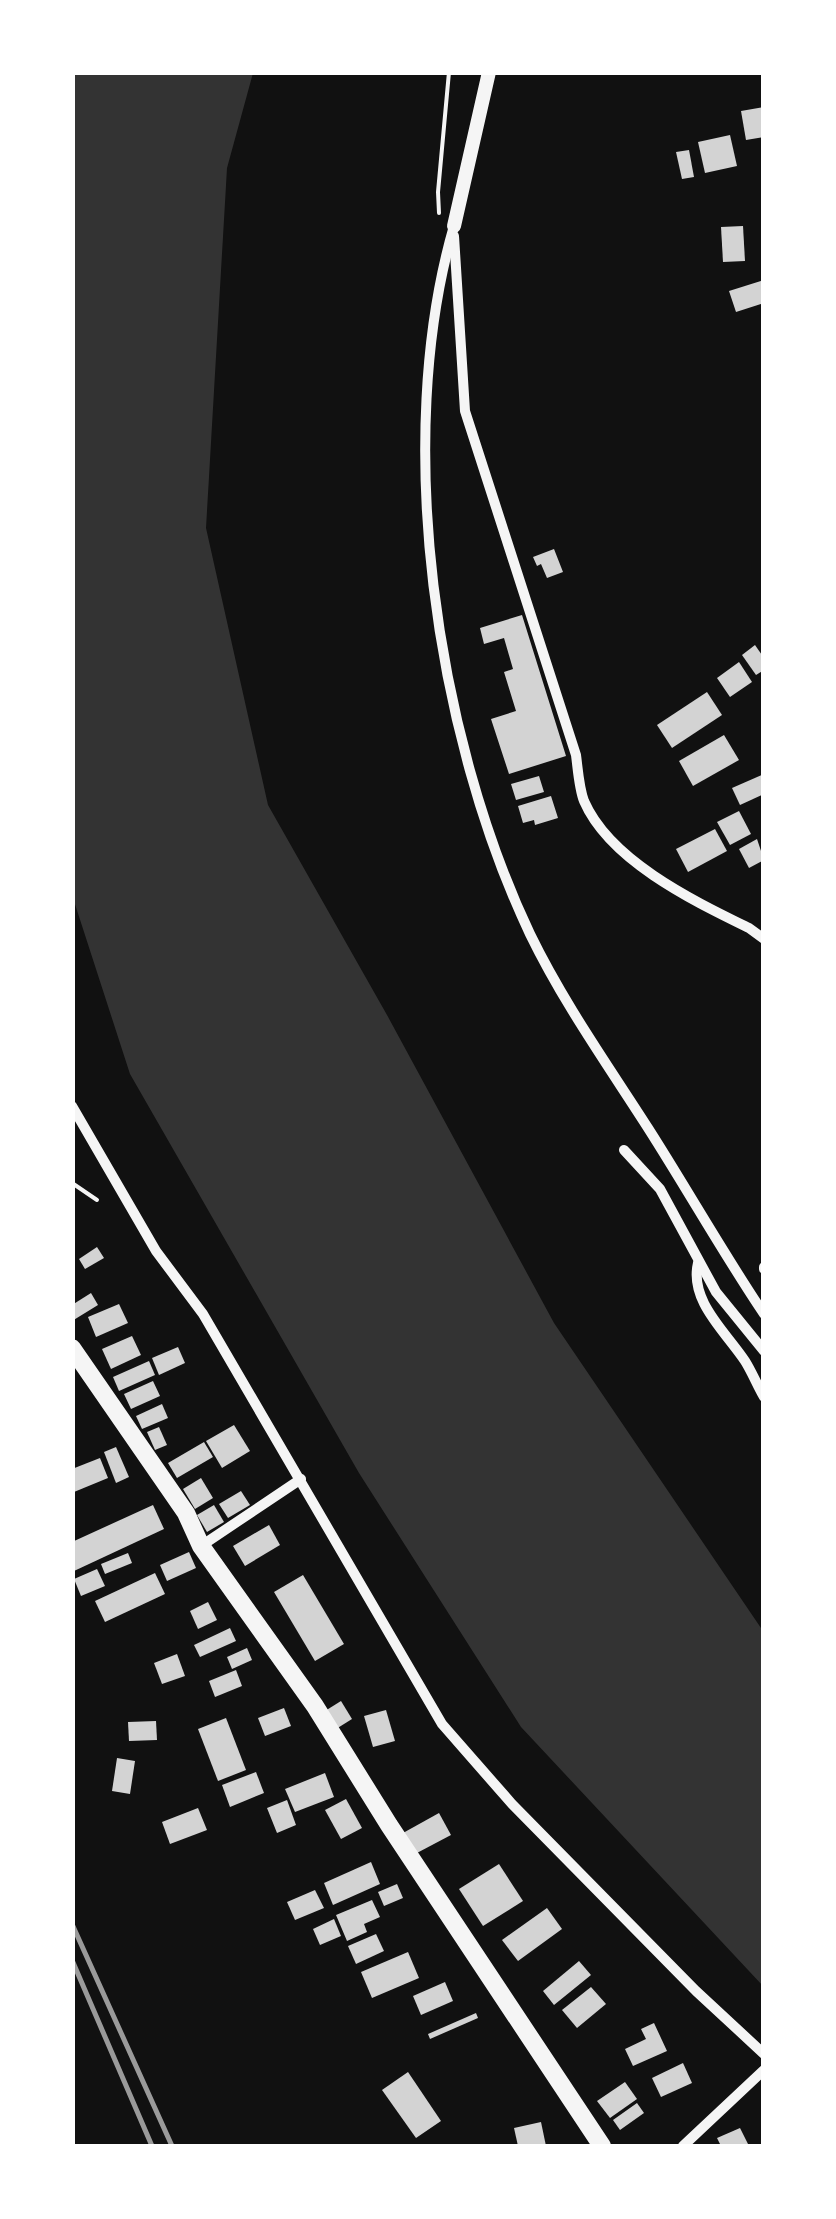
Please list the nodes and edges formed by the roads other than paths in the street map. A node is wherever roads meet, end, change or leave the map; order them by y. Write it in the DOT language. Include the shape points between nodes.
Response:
graph roads {
  1 [pos="489,72"];
  2 [pos="454,226"];
  3 [pos="764,939"];
  4 [pos="72,1106"];
  5 [pos="624,1150"];
  6 [pos="698,1262"];
  7 [pos="764,1314"];
  8 [pos="72,1348"];
  9 [pos="764,1351"];
  10 [pos="764,1397"];
  11 [pos="301,1479"];
  12 [pos="201,1546"];
  13 [pos="764,2054"];
  14 [pos="764,2070"];
  15 [pos="602,2146"];
  16 [pos="683,2146"];
  1 -- 2 [label="street"];
  2 -- 3 [label="street" via="465,411 570,736 584,800 646,872"];
  2 -- 7 [label="street" via="432,329 426,443 439,616 466,758 493,847 563,997"];
  4 -- 11 [label="street"];
  5 -- 6 [label="street" via="660,1189"];
  6 -- 9 [label="street"];
  6 -- 10 [label="street" via="696,1286"];
  8 -- 12 [label="main road" via="186,1513"];
  11 -- 12 [label="street"];
  11 -- 13 [label="street" via="442,1724 512,1804"];
  12 -- 15 [label="main road" via="315,1706"];
  14 -- 16 [label="street"];
}
